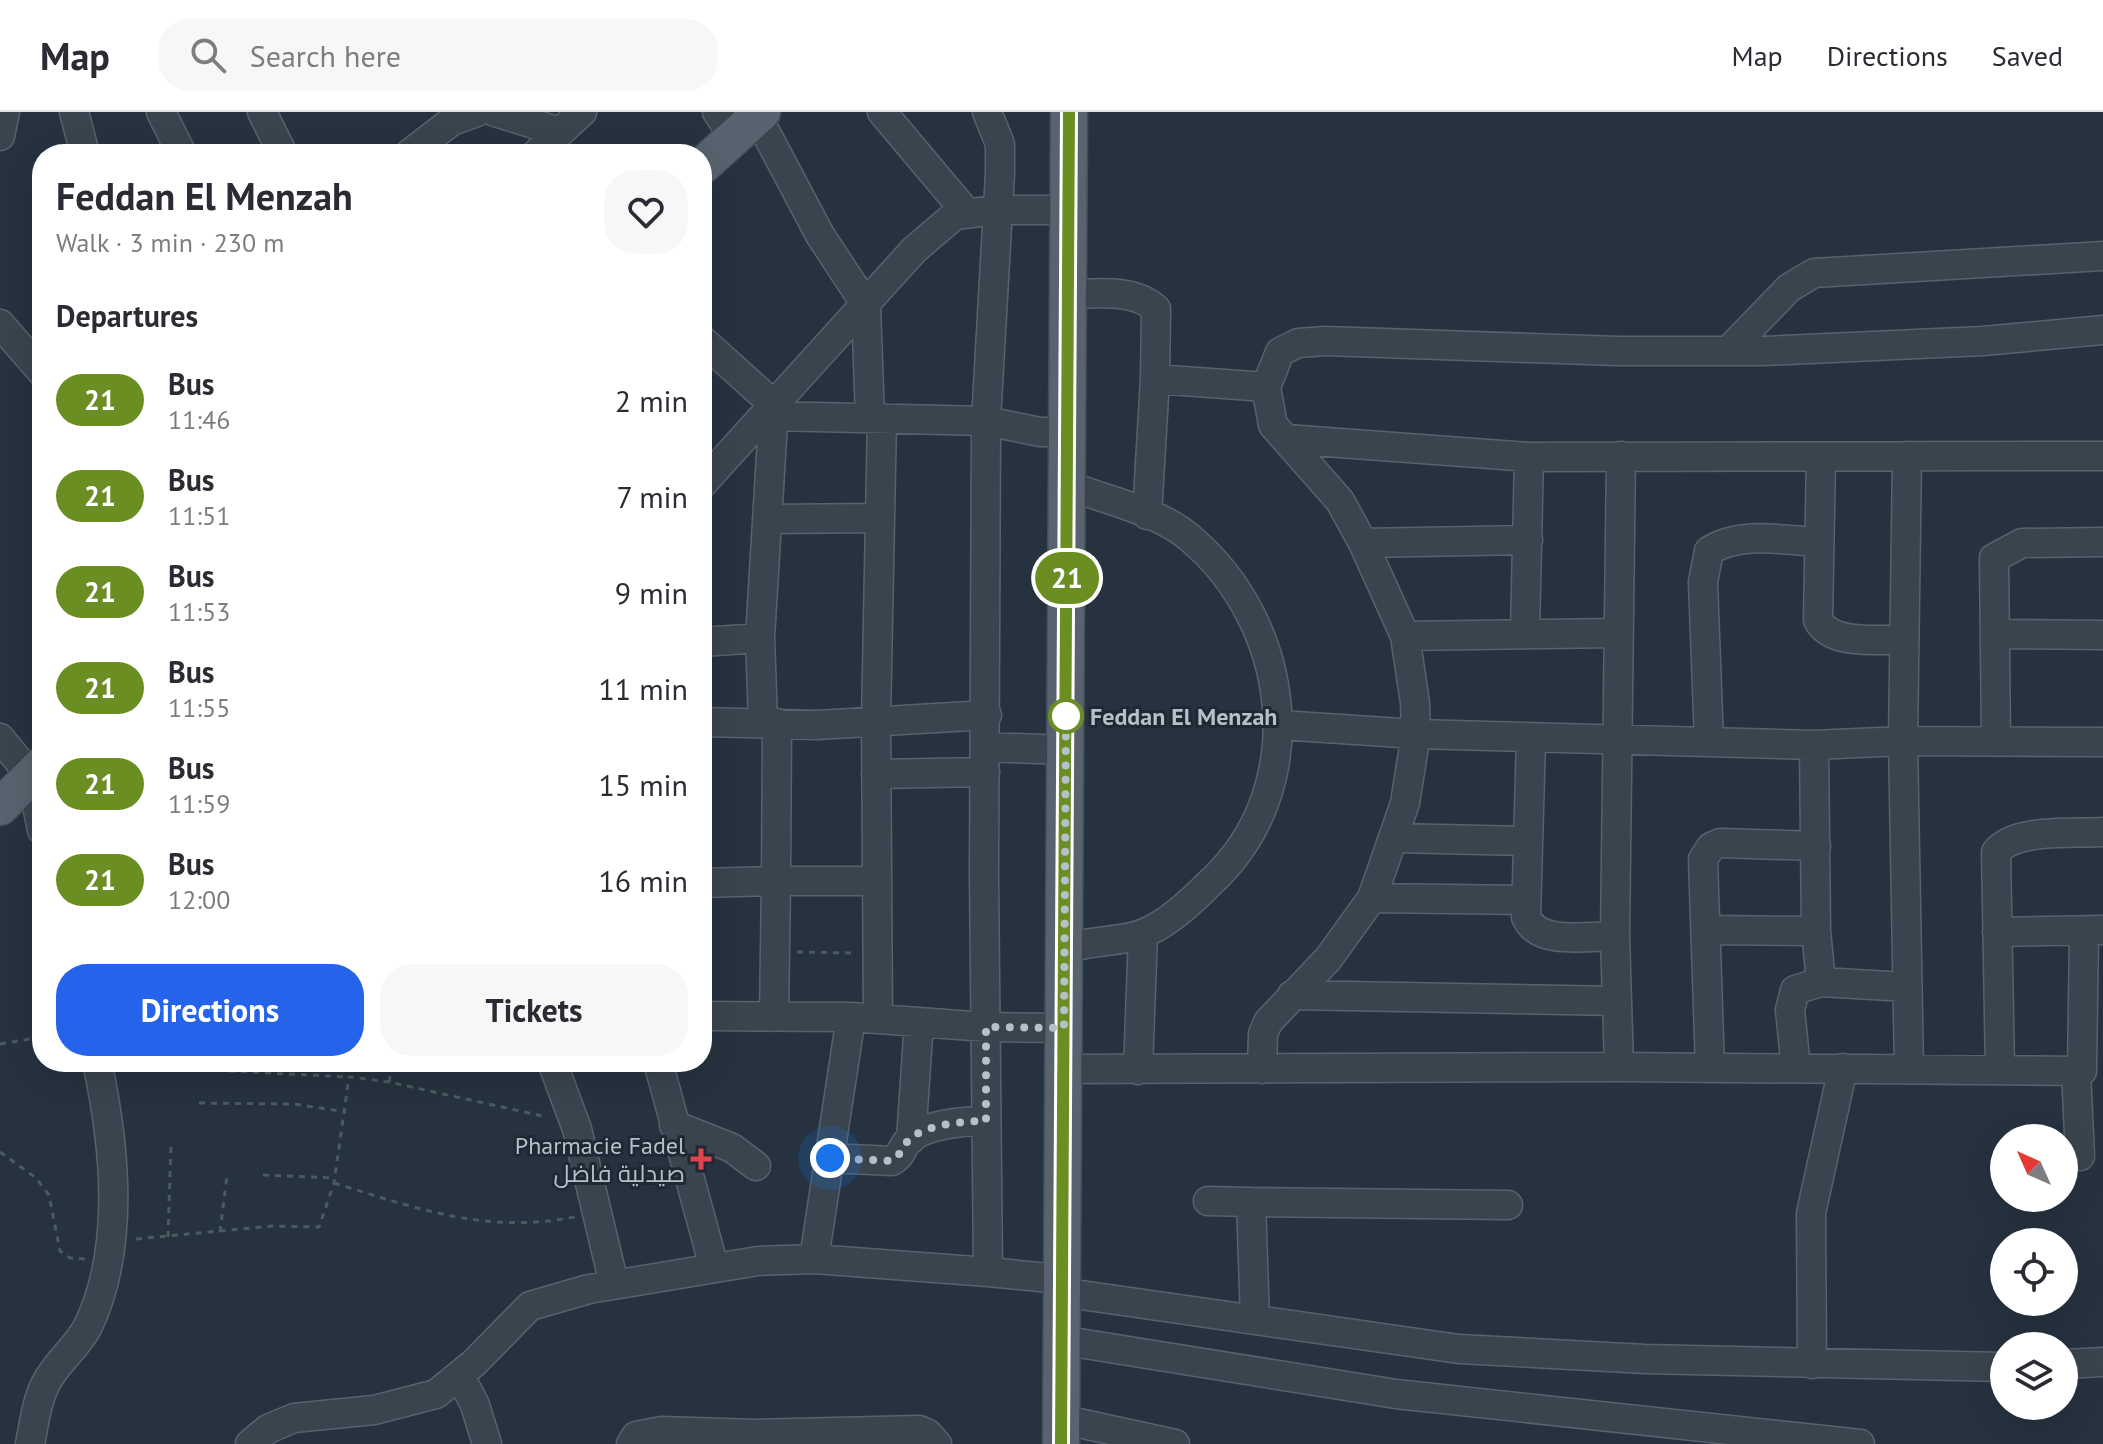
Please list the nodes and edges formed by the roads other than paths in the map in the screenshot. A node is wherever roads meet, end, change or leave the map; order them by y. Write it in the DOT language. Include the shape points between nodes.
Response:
graph roads {
  1 [pos="5,112"];
  2 [pos="74,112"];
  3 [pos="161,112"];
  4 [pos="262,112"];
  5 [pos="495,112"];
  6 [pos="582,112"];
  7 [pos="882,112"];
  8 [pos="987,112"];
  9 [pos="1069,112"];
  10 [pos="466,113"];
  11 [pos="742,119"];
  12 [pos="560,132"];
  13 [pos="0,136"];
  14 [pos="82,144"];
  15 [pos="177,144"];
  16 [pos="278,144"];
  17 [pos="423,144"];
  18 [pos="547,144"];
  19 [pos="712,154"];
  20 [pos="997,210"];
  21 [pos="1069,210"];
  22 [pos="966,212"];
  23 [pos="2103,256"];
  24 [pos="1069,294"];
  25 [pos="866,305"];
  26 [pos="0,324"];
  27 [pos="2103,330"];
  28 [pos="712,350"];
  29 [pos="1728,351"];
  30 [pos="32,361"];
  31 [pos="1155,379"];
  32 [pos="1266,387"];
  33 [pos="773,410"];
  34 [pos="876,418"];
  35 [pos="986,421"];
  36 [pos="1068,432"];
  37 [pos="1286,439"];
  38 [pos="1621,456"];
  39 [pos="1907,456"];
  40 [pos="2103,456"];
  41 [pos="1529,457"];
  42 [pos="1821,457"];
  43 [pos="712,474"];
  44 [pos="1068,485"];
  45 [pos="1147,515"];
  46 [pos="880,518"];
  47 [pos="767,519"];
  48 [pos="1528,540"];
  49 [pos="1817,542"];
  50 [pos="2103,542"];
  51 [pos="1363,543"];
  52 [pos="1525,632"];
  53 [pos="1618,633"];
  54 [pos="1995,634"];
  55 [pos="2103,635"];
  56 [pos="1405,636"];
  57 [pos="760,638"];
  58 [pos="1904,640"];
  59 [pos="712,641"];
  60 [pos="987,715"];
  61 [pos="876,720"];
  62 [pos="712,722"];
  63 [pos="770,722"];
  64 [pos="1280,725"];
  65 [pos="1416,734"];
  66 [pos="0,738"];
  67 [pos="1531,738"];
  68 [pos="1616,741"];
  69 [pos="1903,741"];
  70 [pos="1709,742"];
  71 [pos="1996,742"];
  72 [pos="2103,742"];
  73 [pos="1814,745"];
  74 [pos="1066,750"];
  75 [pos="986,760"];
  76 [pos="32,767"];
  77 [pos="876,774"];
  78 [pos="32,775"];
  79 [pos="0,807"];
  80 [pos="2103,832"];
  81 [pos="1395,838"];
  82 [pos="1528,841"];
  83 [pos="1816,846"];
  84 [pos="776,881"];
  85 [pos="877,881"];
  86 [pos="712,883"];
  87 [pos="1372,898"];
  88 [pos="1526,900"];
  89 [pos="1709,930"];
  90 [pos="1816,931"];
  91 [pos="1997,932"];
  92 [pos="2093,932"];
  93 [pos="1143,934"];
  94 [pos="1615,936"];
  95 [pos="1063,951"];
  96 [pos="1821,982"];
  97 [pos="1907,987"];
  98 [pos="1292,995"];
  99 [pos="1617,1001"];
  100 [pos="712,1016"];
  101 [pos="774,1017"];
  102 [pos="865,1018"];
  103 [pos="919,1022"];
  104 [pos="986,1027"];
  105 [pos="1064,1028"];
  106 [pos="1619,1067"];
  107 [pos="1710,1068"];
  108 [pos="1796,1068"];
  109 [pos="1843,1068"];
  110 [pos="1062,1069"];
  111 [pos="1262,1069"];
  112 [pos="1909,1069"];
  113 [pos="1138,1070"];
  114 [pos="2000,1070"];
  115 [pos="2087,1071"];
  116 [pos="98,1072"];
  117 [pos="556,1072"];
  118 [pos="661,1072"];
  119 [pos="986,1121"];
  120 [pos="674,1125"];
  121 [pos="911,1139"];
  122 [pos="2082,1155"];
  123 [pos="830,1158"];
  124 [pos="756,1166"];
  125 [pos="1208,1201"];
  126 [pos="1251,1202"];
  127 [pos="1508,1205"];
  128 [pos="814,1259"];
  129 [pos="714,1267"];
  130 [pos="988,1272"];
  131 [pos="614,1284"];
  132 [pos="1060,1286"];
  133 [pos="1255,1319"];
  134 [pos="1060,1340"];
  135 [pos="2103,1362"];
  136 [pos="2078,1363"];
  137 [pos="1812,1364"];
  138 [pos="1990,1367"];
  139 [pos="460,1376"];
  140 [pos="1060,1432"];
  141 [pos="755,1439"];
  142 [pos="30,1444"];
  143 [pos="250,1444"];
  144 [pos="487,1444"];
  145 [pos="631,1444"];
  146 [pos="937,1444"];
  147 [pos="1175,1444"];
  148 [pos="1860,1444"];
  1 -- 13 [label="street"];
  2 -- 14 [label="street"];
  3 -- 15 [label="street"];
  4 -- 16 [label="street"];
  5 -- 12 [label="street"];
  6 -- 12 [label="street"];
  7 -- 22 [label="street"];
  8 -- 20 [label="street" via="1000,144"];
  9 -- 21 [label="main road"];
  10 -- 17 [label="street"];
  11 -- 19 [label="main road"];
  11 -- 25 [label="street"];
  12 -- 18 [label="street"];
  20 -- 21 [label="street"];
  20 -- 22 [label="street"];
  20 -- 35 [label="street"];
  21 -- 24 [label="main road"];
  22 -- 25 [label="street" via="932,232"];
  23 -- 29 [label="street" via="1814,273 1781,295"];
  24 -- 31 [label="street" via="1124,294 1156,309"];
  24 -- 36 [label="main road"];
  25 -- 33 [label="street"];
  25 -- 34 [label="street"];
  26 -- 30 [label="street"];
  27 -- 29 [label="street" via="1983,341"];
  28 -- 33 [label="street"];
  29 -- 32 [label="street" via="1298,343 1280,352"];
  31 -- 32 [label="street"];
  31 -- 45 [label="street"];
  32 -- 37 [label="street" via="1273,425"];
  33 -- 34 [label="street"];
  33 -- 43 [label="street"];
  33 -- 47 [label="street"];
  34 -- 35 [label="street"];
  34 -- 46 [label="street"];
  35 -- 36 [label="street"];
  35 -- 60 [label="street"];
  36 -- 44 [label="main road"];
  37 -- 41 [label="street"];
  37 -- 51 [label="street" via="1340,501"];
  38 -- 41 [label="street"];
  38 -- 42 [label="street"];
  38 -- 53 [label="street"];
  39 -- 40 [label="street"];
  39 -- 42 [label="street"];
  39 -- 58 [label="street"];
  41 -- 48 [label="street"];
  42 -- 49 [label="street"];
  44 -- 45 [label="street"];
  44 -- 74 [label="main road"];
  45 -- 64 [label="street" via="1188,535 1222,567 1249,606 1274,676"];
  46 -- 47 [label="street"];
  46 -- 61 [label="street"];
  47 -- 57 [label="street"];
  48 -- 51 [label="street"];
  48 -- 52 [label="street"];
  49 -- 58 [label="street" via="1821,627 1847,637"];
  49 -- 70 [label="street" via="1725,540 1709,551 1703,582"];
  50 -- 54 [label="street" via="2022,543 1998,553 1992,567"];
  51 -- 56 [label="street"];
  52 -- 53 [label="street"];
  52 -- 56 [label="street"];
  53 -- 68 [label="street"];
  54 -- 55 [label="street"];
  54 -- 71 [label="street"];
  56 -- 65 [label="street"];
  57 -- 59 [label="street"];
  57 -- 63 [label="street"];
  58 -- 69 [label="street"];
  60 -- 61 [label="street"];
  60 -- 75 [label="street"];
  61 -- 63 [label="street"];
  61 -- 77 [label="street"];
  62 -- 63 [label="street"];
  63 -- 84 [label="street"];
  64 -- 65 [label="street"];
  64 -- 93 [label="street" via="1264,801 1245,841 1214,879"];
  65 -- 67 [label="street"];
  65 -- 81 [label="street"];
  66 -- 76 [label="street"];
  67 -- 68 [label="street"];
  67 -- 82 [label="street"];
  68 -- 70 [label="street"];
  68 -- 94 [label="street"];
  69 -- 71 [label="street"];
  69 -- 73 [label="street"];
  69 -- 97 [label="street"];
  70 -- 73 [label="street"];
  71 -- 72 [label="street"];
  73 -- 83 [label="street"];
  74 -- 75 [label="street"];
  74 -- 95 [label="main road"];
  75 -- 77 [label="street"];
  75 -- 104 [label="street"];
  77 -- 85 [label="street"];
  78 -- 79 [label="main road"];
  80 -- 91 [label="street" via="2020,835 2004,842 1996,852"];
  81 -- 82 [label="street"];
  81 -- 87 [label="street"];
  82 -- 88 [label="street"];
  83 -- 89 [label="street" via="1765,842 1711,847 1703,859"];
  83 -- 90 [label="street"];
  84 -- 85 [label="street"];
  84 -- 86 [label="street"];
  84 -- 101 [label="street"];
  85 -- 102 [label="street" via="878,953"];
  87 -- 88 [label="street"];
  87 -- 98 [label="street" via="1328,959"];
  88 -- 94 [label="street" via="1529,924 1540,934"];
  89 -- 90 [label="street"];
  89 -- 107 [label="street"];
  90 -- 96 [label="street"];
  91 -- 92 [label="street"];
  91 -- 114 [label="street"];
  92 -- 115 [label="street"];
  93 -- 95 [label="street"];
  93 -- 113 [label="street"];
  94 -- 99 [label="street"];
  95 -- 105 [label="main road"];
  96 -- 97 [label="street"];
  96 -- 108 [label="street" via="1802,985 1791,997"];
  97 -- 112 [label="street"];
  98 -- 99 [label="street"];
  98 -- 111 [label="street" via="1263,1034"];
  99 -- 106 [label="street"];
  100 -- 101 [label="street"];
  101 -- 102 [label="street"];
  102 -- 103 [label="street"];
  102 -- 123 [label="street"];
  103 -- 104 [label="street"];
  103 -- 121 [label="street"];
  104 -- 105 [label="street"];
  104 -- 119 [label="street"];
  105 -- 110 [label="main road"];
  106 -- 107 [label="street"];
  106 -- 111 [label="street"];
  107 -- 108 [label="street"];
  108 -- 109 [label="street"];
  109 -- 112 [label="street"];
  109 -- 137 [label="street" via="1811,1213"];
  110 -- 113 [label="street"];
  110 -- 132 [label="main road"];
  111 -- 113 [label="street"];
  112 -- 114 [label="street"];
  114 -- 115 [label="street"];
  115 -- 122 [label="street"];
  116 -- 142 [label="street" via="112,1182 111,1251 87,1327 45,1383"];
  117 -- 131 [label="street" via="575,1123"];
  118 -- 120 [label="street"];
  119 -- 121 [label="street" via="945,1126"];
  119 -- 130 [label="street"];
  120 -- 124 [label="street" via="732,1148"];
  120 -- 129 [label="street"];
  121 -- 123 [label="street" via="892,1161"];
  123 -- 128 [label="street"];
  125 -- 126 [label="street"];
  126 -- 127 [label="street"];
  126 -- 133 [label="street"];
  128 -- 129 [label="street"];
  128 -- 130 [label="street"];
  129 -- 131 [label="street"];
  130 -- 132 [label="street"];
  131 -- 139 [label="street" via="530,1306"];
  132 -- 133 [label="street"];
  132 -- 134 [label="main road"];
  133 -- 137 [label="street" via="1459,1349"];
  134 -- 140 [label="main road"];
  134 -- 148 [label="street" via="1396,1394"];
  135 -- 136 [label="street"];
  137 -- 138 [label="street"];
  139 -- 143 [label="street" via="436,1394 402,1405 280,1422"];
  139 -- 144 [label="street"];
  140 -- 147 [label="street"];
  141 -- 145 [label="street" via="662,1431 636,1436"];
  141 -- 146 [label="street" via="919,1430"];
}
